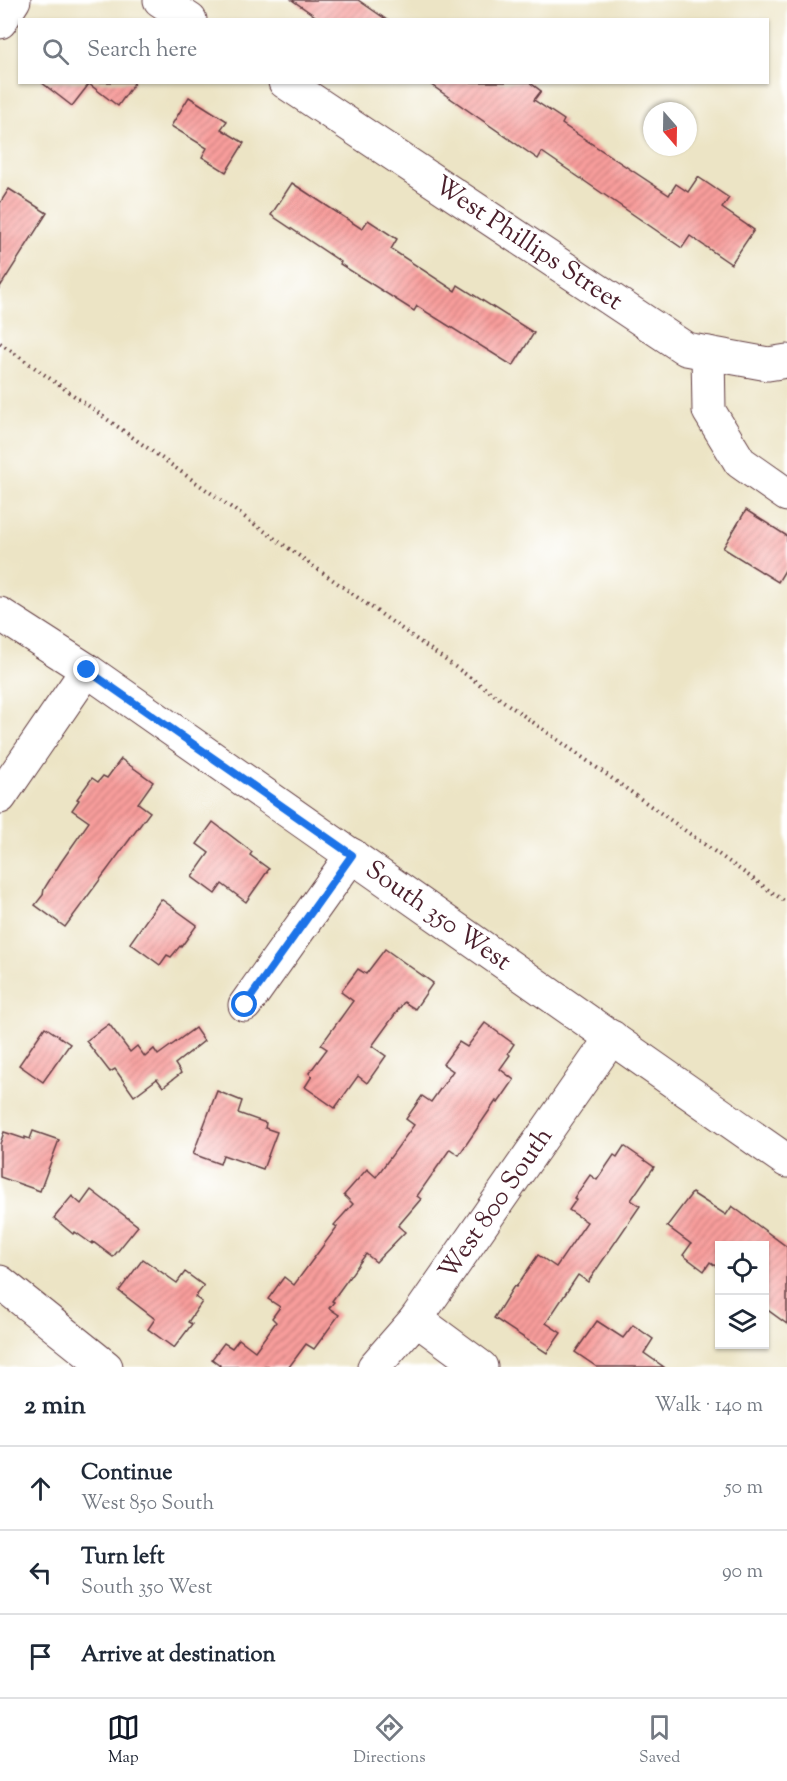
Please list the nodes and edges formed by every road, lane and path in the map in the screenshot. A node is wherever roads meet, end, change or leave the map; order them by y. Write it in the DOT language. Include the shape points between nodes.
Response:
graph roads {
  1 [pos="14,0"];
  2 [pos="160,0"];
  3 [pos="187,18"];
  4 [pos="0,22"];
  5 [pos="288,84"];
  6 [pos="0,343"];
  7 [pos="708,353"];
  8 [pos="787,361"];
  9 [pos="787,495"];
  10 [pos="0,614"];
  11 [pos="87,670"];
  12 [pos="0,797"];
  13 [pos="352,855"];
  14 [pos="787,903"];
  15 [pos="245,1005"];
  16 [pos="612,1037"];
  17 [pos="787,1161"];
  18 [pos="0,1282"];
  19 [pos="416,1319"];
  20 [pos="106,1367"];
  21 [pos="374,1367"];
  22 [pos="481,1367"];
  1 -- 4 [label="street"];
  2 -- 3 [label="street"];
  5 -- 7 [label="street, West Phillips Street" via="686,348"];
  6 -- 14 [label="path"];
  7 -- 8 [label="street, West Phillips Street" via="768,364"];
  7 -- 9 [label="street" via="709,411 740,462"];
  10 -- 11 [label="street, South 350 West"];
  11 -- 12 [label="street"];
  11 -- 13 [label="street, South 350 West"];
  13 -- 15 [label="street"];
  13 -- 16 [label="street, South 350 West"];
  16 -- 17 [label="street, South 350 West"];
  16 -- 19 [label="street, West 800 South"];
  18 -- 20 [label="street"];
  19 -- 21 [label="street, West 800 South"];
  19 -- 22 [label="street"];
}
